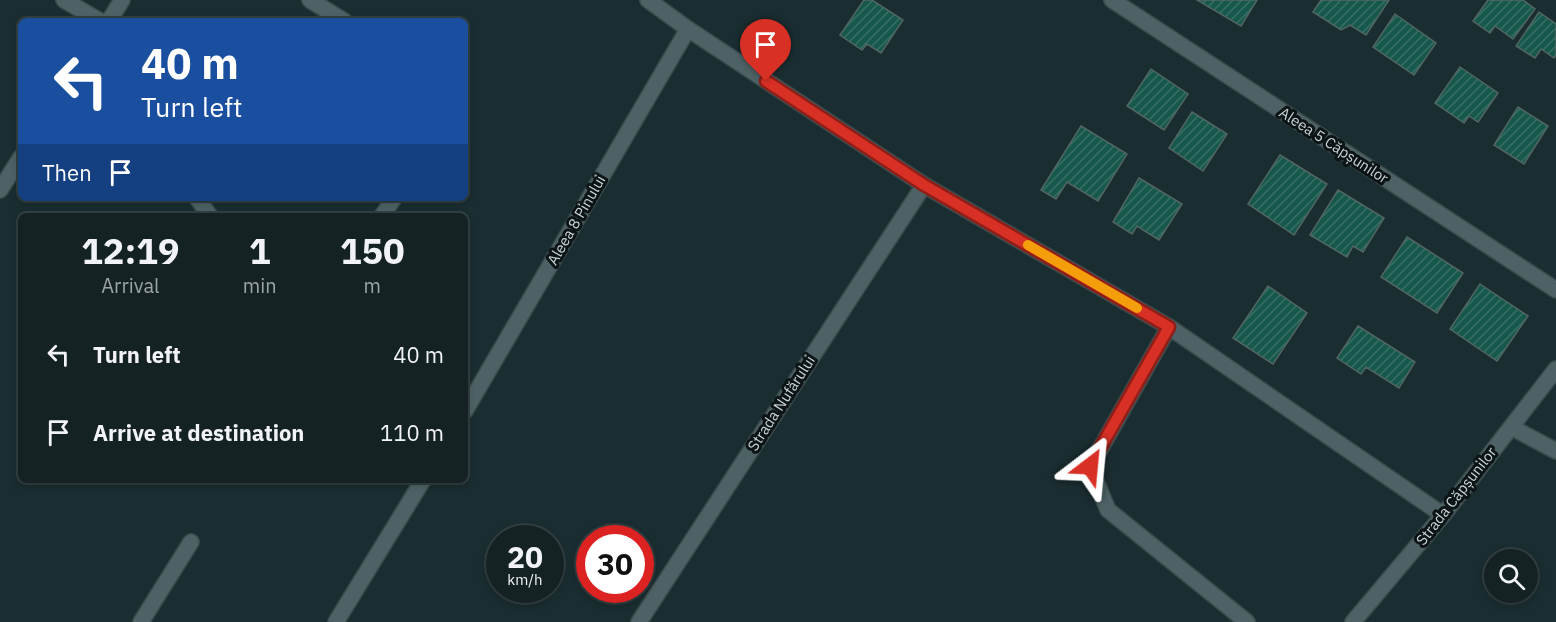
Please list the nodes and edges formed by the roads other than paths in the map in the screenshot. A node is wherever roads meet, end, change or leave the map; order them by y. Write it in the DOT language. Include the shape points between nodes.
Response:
graph roads {
  1 [pos="64,0"];
  2 [pos="122,0"];
  3 [pos="310,0"];
  4 [pos="648,0"];
  5 [pos="1112,0"];
  6 [pos="95,18"];
  7 [pos="111,18"];
  8 [pos="339,18"];
  9 [pos="688,29"];
  10 [pos="18,162"];
  11 [pos="924,185"];
  12 [pos="0,190"];
  13 [pos="1556,290"];
  14 [pos="1169,327"];
  15 [pos="1556,369"];
  16 [pos="468,406"];
  17 [pos="1510,427"];
  18 [pos="1556,451"];
  19 [pos="421,483"];
  20 [pos="1443,515"];
  21 [pos="191,542"];
  22 [pos="141,622"];
  23 [pos="336,622"];
  24 [pos="639,622"];
  25 [pos="1247,622"];
  26 [pos="1353,622"];
  1 -- 6 [label="street"];
  2 -- 7 [label="street"];
  3 -- 8 [label="street"];
  4 -- 9 [label="street"];
  5 -- 13 [label="street, Aleea 5 Căpșunilor"];
  9 -- 11 [label="street"];
  9 -- 16 [label="street, Aleea 8 Pinului"];
  10 -- 12 [label="street"];
  11 -- 14 [label="street"];
  11 -- 24 [label="street, Strada Nufărului"];
  14 -- 20 [label="street"];
  14 -- 25 [label="street" via="1090,466 1108,510"];
  15 -- 17 [label="street, Strada Căpșunilor"];
  17 -- 18 [label="street"];
  17 -- 20 [label="street, Strada Căpșunilor"];
  19 -- 23 [label="street"];
  20 -- 26 [label="street, Strada Căpșunilor"];
  21 -- 22 [label="street"];
}
